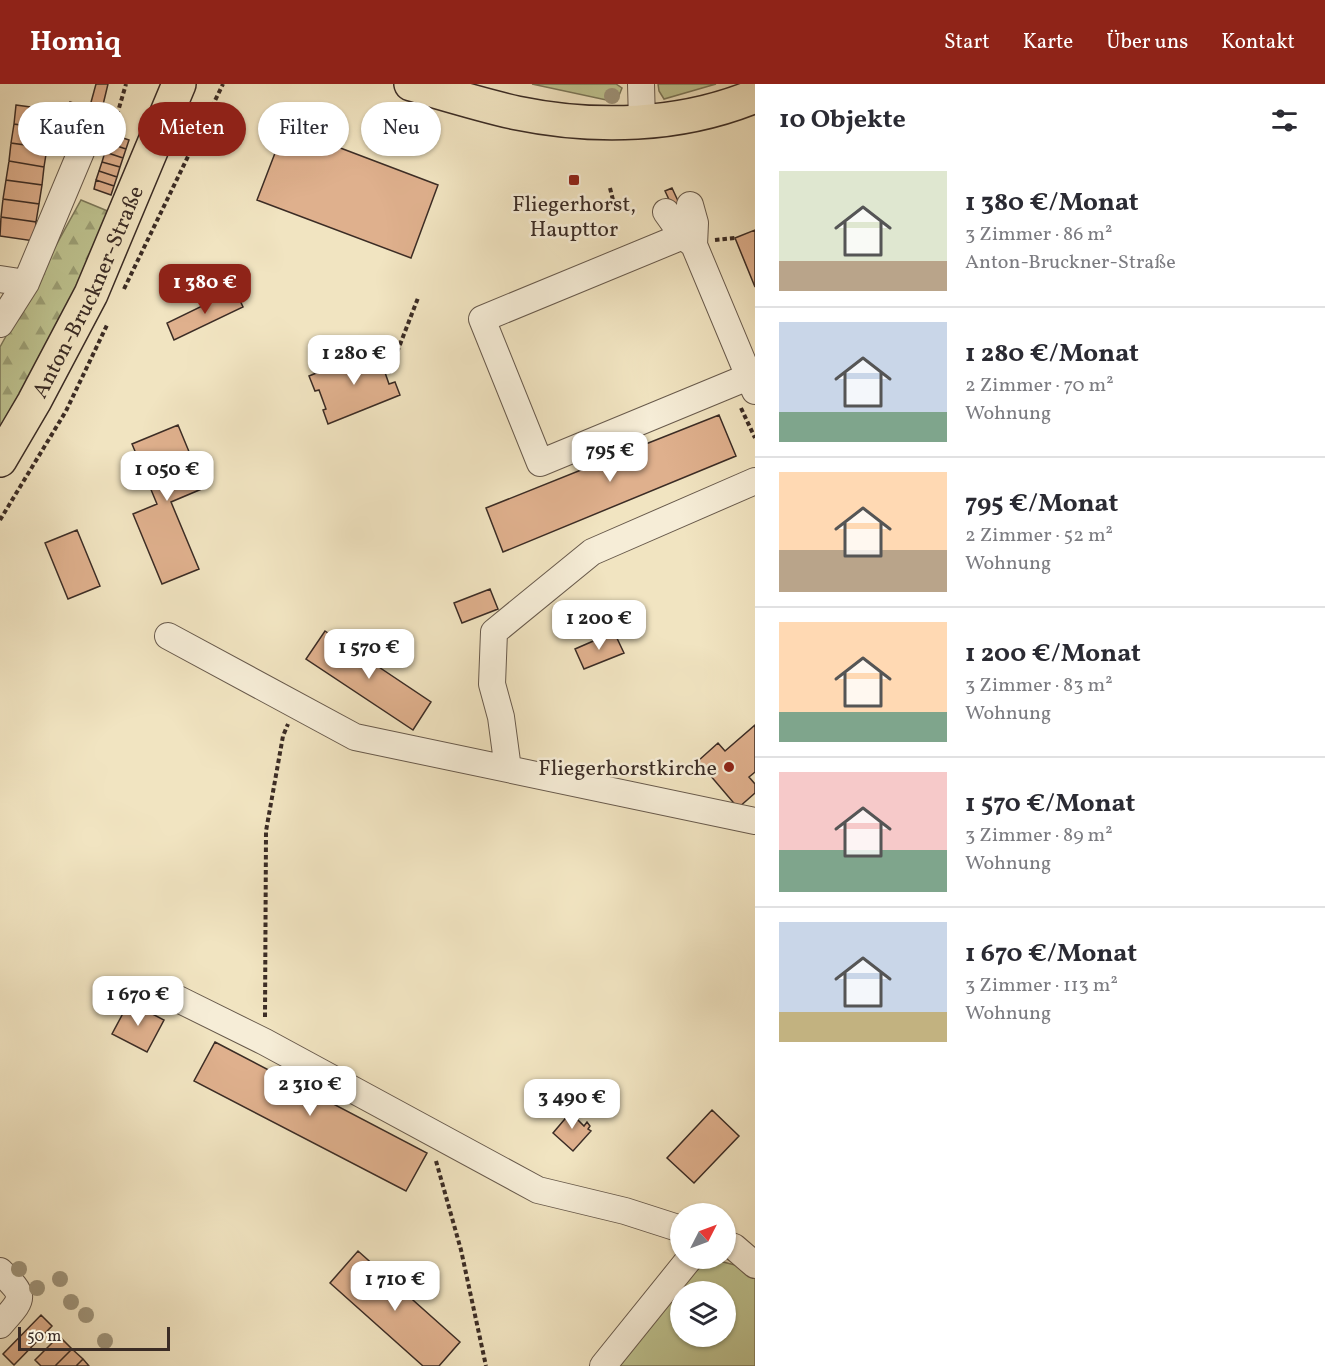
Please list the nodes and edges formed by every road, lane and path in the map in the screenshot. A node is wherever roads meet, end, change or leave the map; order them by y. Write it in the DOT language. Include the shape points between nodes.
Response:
graph roads {
  1 [pos="126,84"];
  2 [pos="179,84"];
  3 [pos="411,84"];
  4 [pos="641,84"];
  5 [pos="120,102"];
  6 [pos="753,103"];
  7 [pos="642,122"];
  8 [pos="79,156"];
  9 [pos="610,188"];
  10 [pos="613,200"];
  11 [pos="690,205"];
  12 [pos="666,212"];
  13 [pos="688,241"];
  14 [pos="0,279"];
  15 [pos="26,283"];
  16 [pos="418,298"];
  17 [pos="0,324"];
  18 [pos="389,373"];
  19 [pos="751,384"];
  20 [pos="0,460"];
  21 [pos="755,481"];
  22 [pos="168,636"];
  23 [pos="289,721"];
  24 [pos="508,769"];
  25 [pos="755,821"];
  26 [pos="178,999"];
  27 [pos="265,1042"];
  28 [pos="426,1128"];
  29 [pos="670,1225"];
  30 [pos="736,1249"];
  31 [pos="755,1265"];
  32 [pos="681,1269"];
  33 [pos="0,1271"];
  34 [pos="0,1325"];
  35 [pos="486,1366"];
  36 [pos="603,1366"];
  1 -- 5 [label="path"];
  2 -- 20 [label="main road, Anton-Bruckner-Straße" via="91,294"];
  3 -- 7 [label="main road" via="518,113 603,123"];
  4 -- 7 [label="street"];
  6 -- 7 [label="main road"];
  8 -- 15 [label="street"];
  9 -- 10 [label="path"];
  11 -- 13 [label="street" via="696,223"];
  12 -- 13 [label="street"];
  13 -- 19 [label="street"];
  13 -- 19 [label="street" via="482,319 540,463"];
  14 -- 15 [label="street"];
  15 -- 17 [label="street"];
  16 -- 18 [label="path"];
  21 -- 24 [label="street" via="592,552 494,632 492,684"];
  22 -- 24 [label="street" via="355,737"];
  23 -- 27 [label="path" via="266,831"];
  24 -- 25 [label="street"];
  26 -- 27 [label="street"];
  27 -- 28 [label="street"];
  28 -- 29 [label="street" via="538,1190"];
  28 -- 35 [label="path" via="461,1250"];
  30 -- 31 [label="street"];
  32 -- 36 [label="street"];
  33 -- 34 [label="street" via="20,1296"];
}
